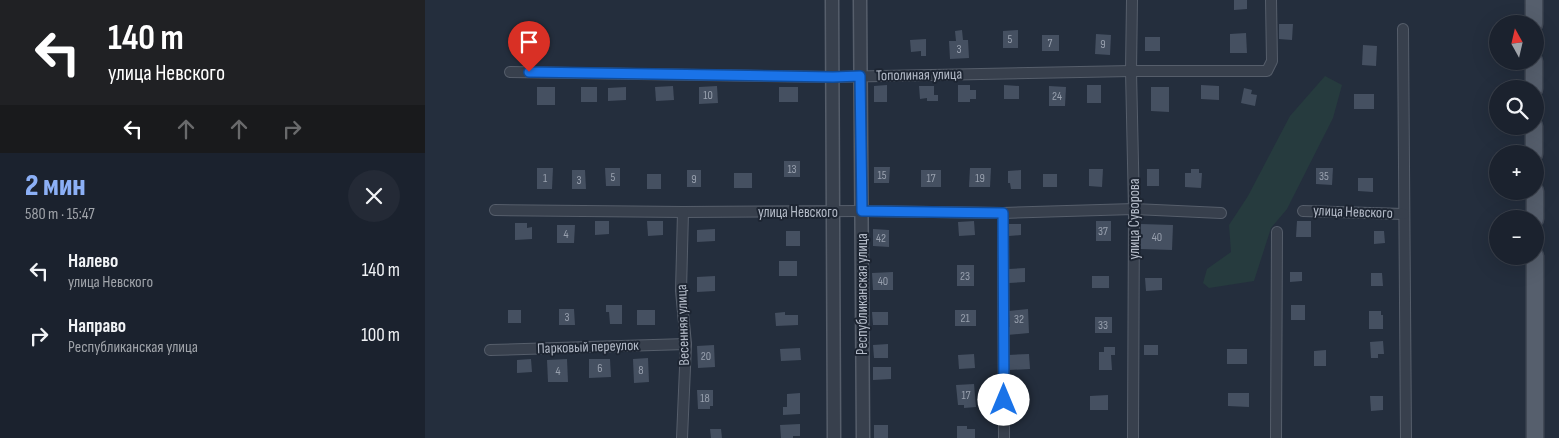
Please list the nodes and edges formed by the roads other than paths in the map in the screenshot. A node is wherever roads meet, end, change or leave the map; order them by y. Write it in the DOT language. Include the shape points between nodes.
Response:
graph roads {
  1 [pos="832,0"];
  2 [pos="860,0"];
  3 [pos="1132,0"];
  4 [pos="1271,0"];
  5 [pos="1534,0"];
  6 [pos="1534,15"];
  7 [pos="1403,29"];
  8 [pos="1131,71"];
  9 [pos="510,72"];
  10 [pos="860,76"];
  11 [pos="833,77"];
  12 [pos="1134,209"];
  13 [pos="495,210"];
  14 [pos="862,211"];
  15 [pos="1303,211"];
  16 [pos="683,212"];
  17 [pos="834,212"];
  18 [pos="1003,213"];
  19 [pos="1221,213"];
  20 [pos="1404,214"];
  21 [pos="1277,232"];
  22 [pos="1535,265"];
  23 [pos="686,344"];
  24 [pos="490,350"];
  25 [pos="682,438"];
  26 [pos="834,438"];
  27 [pos="863,438"];
  28 [pos="1004,438"];
  29 [pos="1133,438"];
  30 [pos="1276,438"];
  31 [pos="1406,438"];
  32 [pos="1535,438"];
  1 -- 11 [label="street, Республиканская улица"];
  2 -- 10 [label="street, Республиканская улица"];
  3 -- 8 [label="street, улица Суворова"];
  4 -- 8 [label="street, Тополиная улица" via="1271,61 1267,71"];
  5 -- 6 [label="main road"];
  7 -- 20 [label="street"];
  8 -- 10 [label="street, Тополиная улица"];
  8 -- 12 [label="street, улица Суворова"];
  9 -- 11 [label="street, Тополиная улица"];
  10 -- 11 [label="street, Тополиная улица"];
  10 -- 14 [label="street, Республиканская улица"];
  11 -- 17 [label="street, Республиканская улица"];
  12 -- 18 [label="street, улица Невского"];
  12 -- 19 [label="street, улица Невского"];
  12 -- 29 [label="street, улица Суворова"];
  13 -- 16 [label="street, улица Невского"];
  14 -- 17 [label="street, улица Невского"];
  14 -- 18 [label="street, улица Невского"];
  14 -- 27 [label="street, Республиканская улица"];
  15 -- 20 [label="street, улица Невского"];
  16 -- 17 [label="street, улица Невского"];
  16 -- 23 [label="street, Весенняя улица" via="681,291"];
  17 -- 26 [label="street, Республиканская улица"];
  18 -- 28 [label="street"];
  20 -- 31 [label="street"];
  21 -- 30 [label="street"];
  22 -- 32 [label="main road"];
  23 -- 24 [label="street, Парковый переулок"];
  23 -- 25 [label="street, Весенняя улица"];
}
